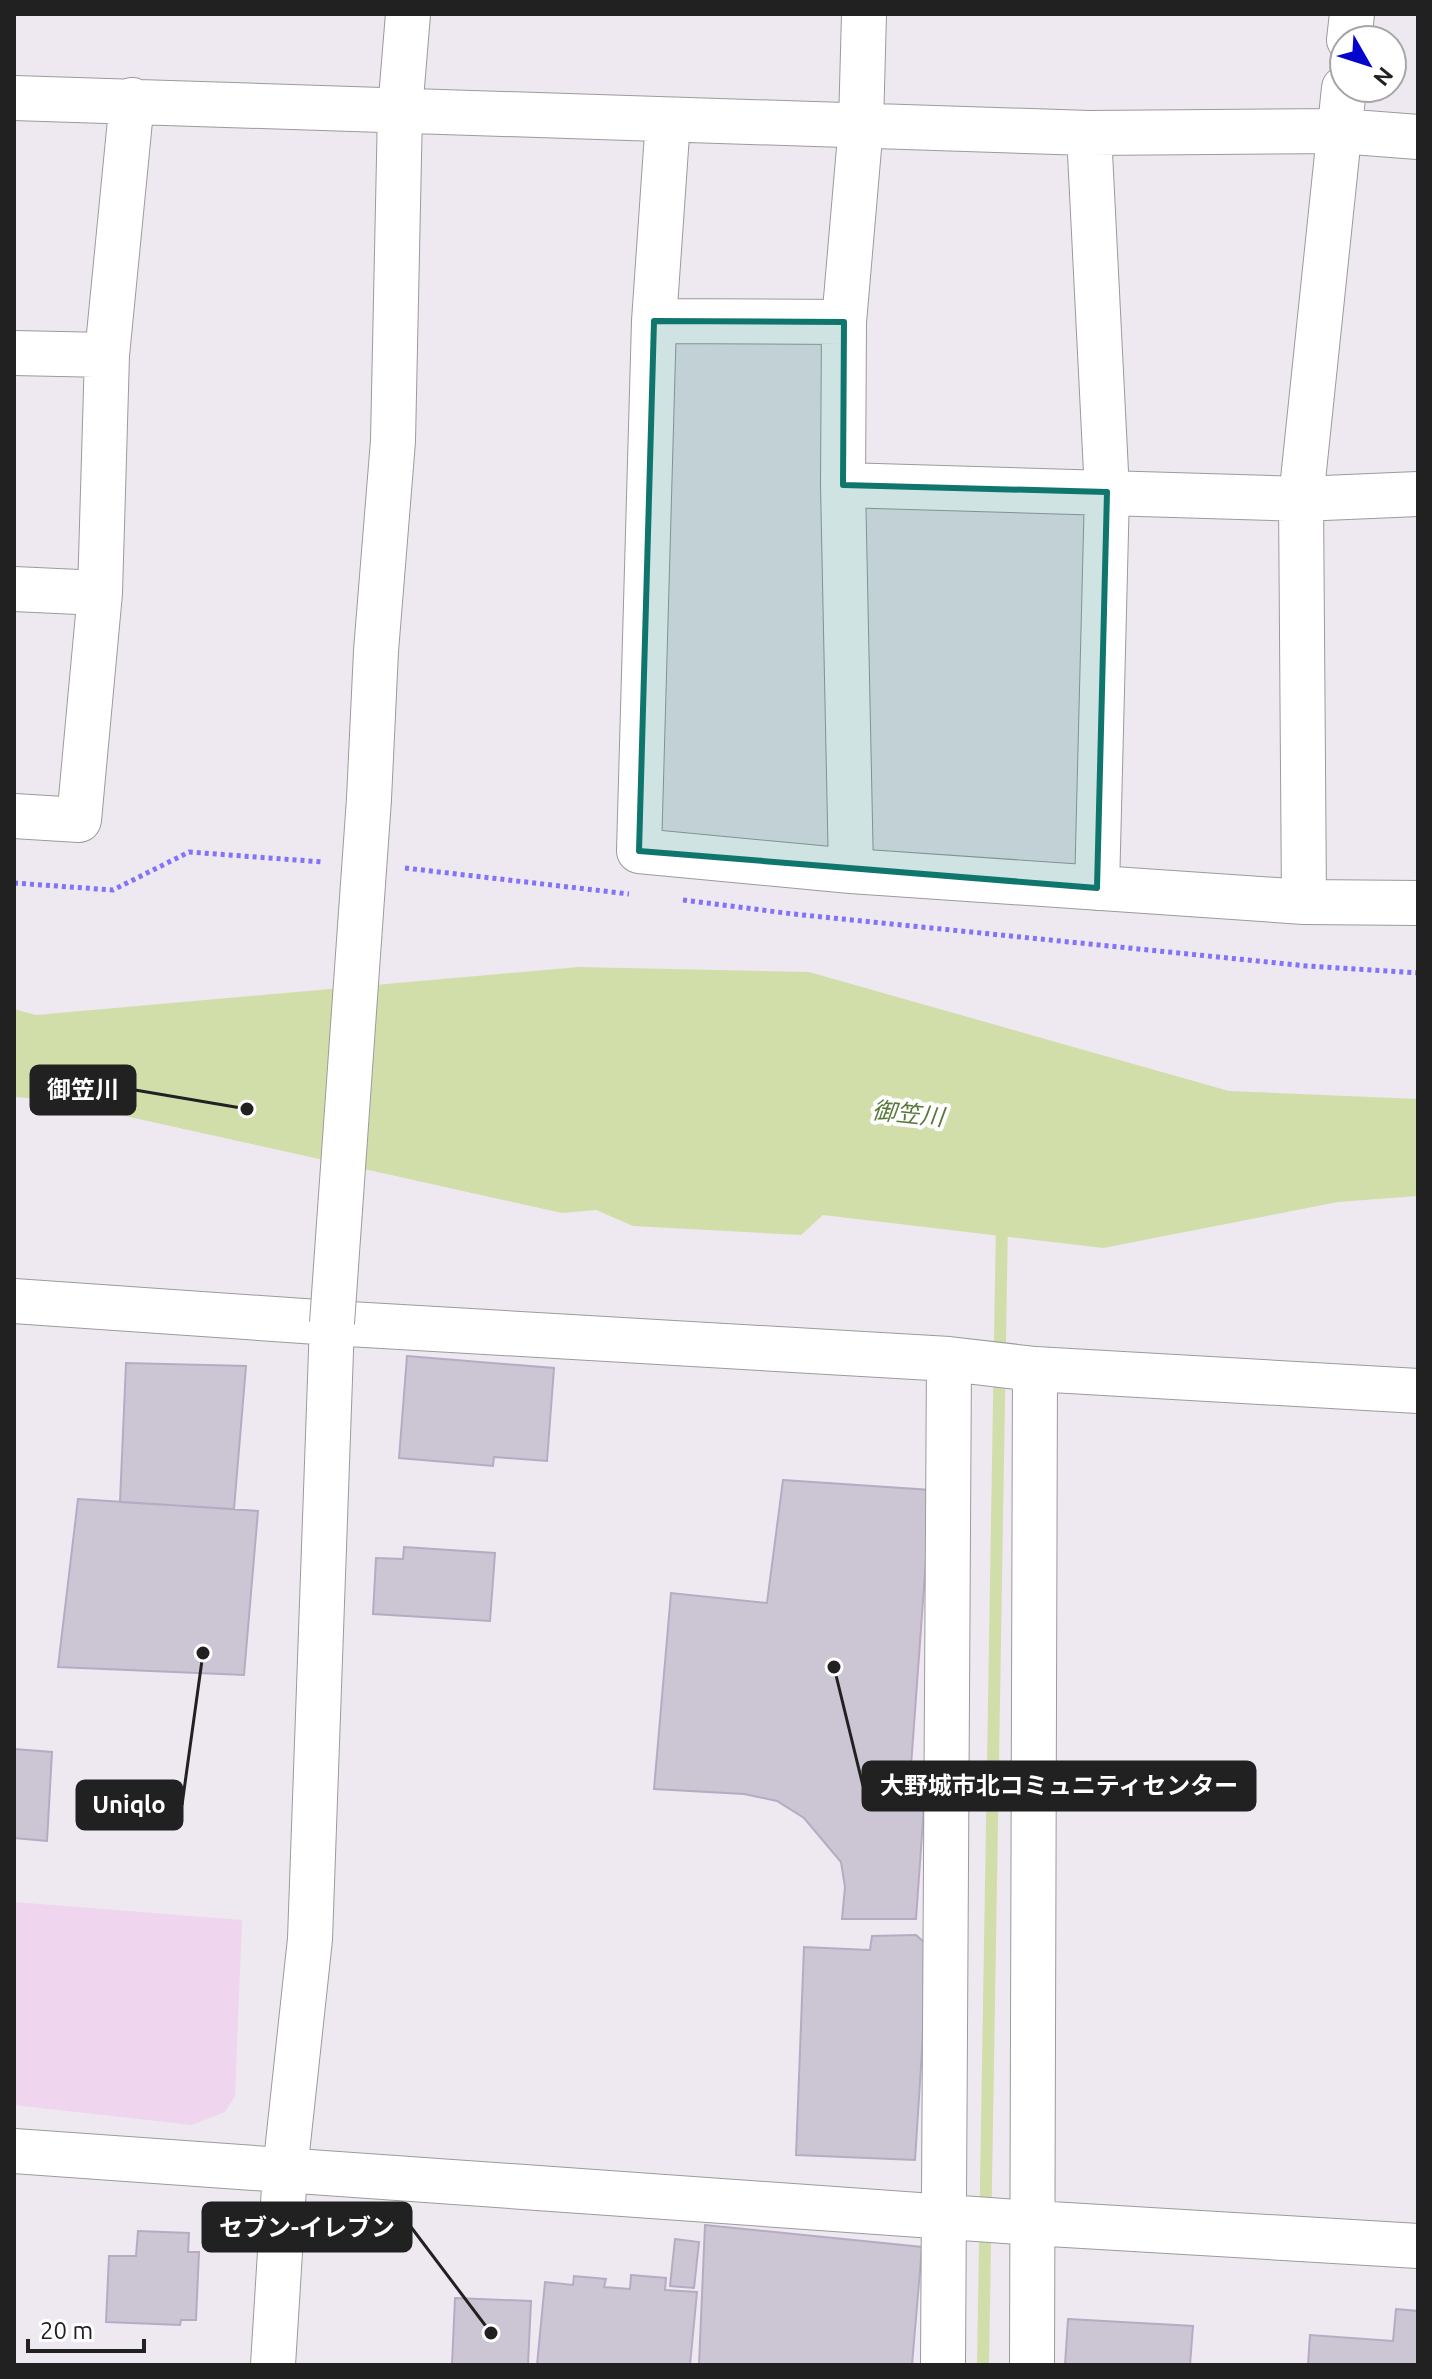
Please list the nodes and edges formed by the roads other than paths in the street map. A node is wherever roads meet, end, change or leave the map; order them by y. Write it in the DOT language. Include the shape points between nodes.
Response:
graph roads {
  1 [pos="408,14"];
  2 [pos="864,14"];
  3 [pos="14,98"];
  4 [pos="132,100"];
  5 [pos="1343,104"];
  6 [pos="400,111"];
  7 [pos="668,120"];
  8 [pos="861,125"];
  9 [pos="1340,131"];
  10 [pos="1089,133"];
  11 [pos="1418,137"];
  12 [pos="654,321"];
  13 [pos="844,322"];
  14 [pos="14,353"];
  15 [pos="107,355"];
  16 [pos="843,485"];
  17 [pos="1107,492"];
  18 [pos="1418,494"];
  19 [pos="1301,499"];
  20 [pos="14,589"];
  21 [pos="100,593"];
  22 [pos="14,816"];
  23 [pos="851,871"];
  24 [pos="1097,888"];
  25 [pos="1304,902"];
  26 [pos="1418,903"];
  27 [pos="14,1301"];
  28 [pos="332,1323"];
  29 [pos="949,1359"];
  30 [pos="1035,1369"];
  31 [pos="1418,1391"];
  32 [pos="14,2151"];
  33 [pos="285,2171"];
  34 [pos="944,2217"];
  35 [pos="1033,2223"];
  36 [pos="1418,2246"];
  37 [pos="273,2365"];
  38 [pos="943,2365"];
  39 [pos="1032,2365"];
  1 -- 6 [label="street"];
  2 -- 8 [label="street"];
  3 -- 4 [label="street"];
  4 -- 6 [label="street"];
  4 -- 15 [label="street"];
  5 -- 9 [label="street"];
  6 -- 7 [label="street"];
  6 -- 28 [label="street, bridge" via="393,441"];
  7 -- 8 [label="street"];
  7 -- 12 [label="street"];
  8 -- 10 [label="street"];
  8 -- 13 [label="street"];
  9 -- 10 [label="street"];
  9 -- 11 [label="street"];
  9 -- 19 [label="street"];
  10 -- 17 [label="street"];
  12 -- 13 [label="street"];
  12 -- 23 [label="street" via="639,851"];
  13 -- 16 [label="street"];
  14 -- 15 [label="street"];
  15 -- 21 [label="street"];
  16 -- 17 [label="street"];
  16 -- 23 [label="street"];
  17 -- 19 [label="street"];
  17 -- 24 [label="street"];
  18 -- 19 [label="street"];
  19 -- 25 [label="street"];
  20 -- 21 [label="street"];
  21 -- 22 [label="street" via="79,820"];
  23 -- 24 [label="street"];
  24 -- 25 [label="street"];
  25 -- 26 [label="street"];
  27 -- 28 [label="street"];
  28 -- 29 [label="street"];
  28 -- 33 [label="street" via="310,1939"];
  29 -- 30 [label="street"];
  29 -- 34 [label="street"];
  30 -- 31 [label="street"];
  30 -- 35 [label="street"];
  32 -- 33 [label="street"];
  33 -- 34 [label="street"];
  33 -- 37 [label="street"];
  34 -- 35 [label="street"];
  34 -- 38 [label="street"];
  35 -- 36 [label="street"];
  35 -- 39 [label="street"];
}
